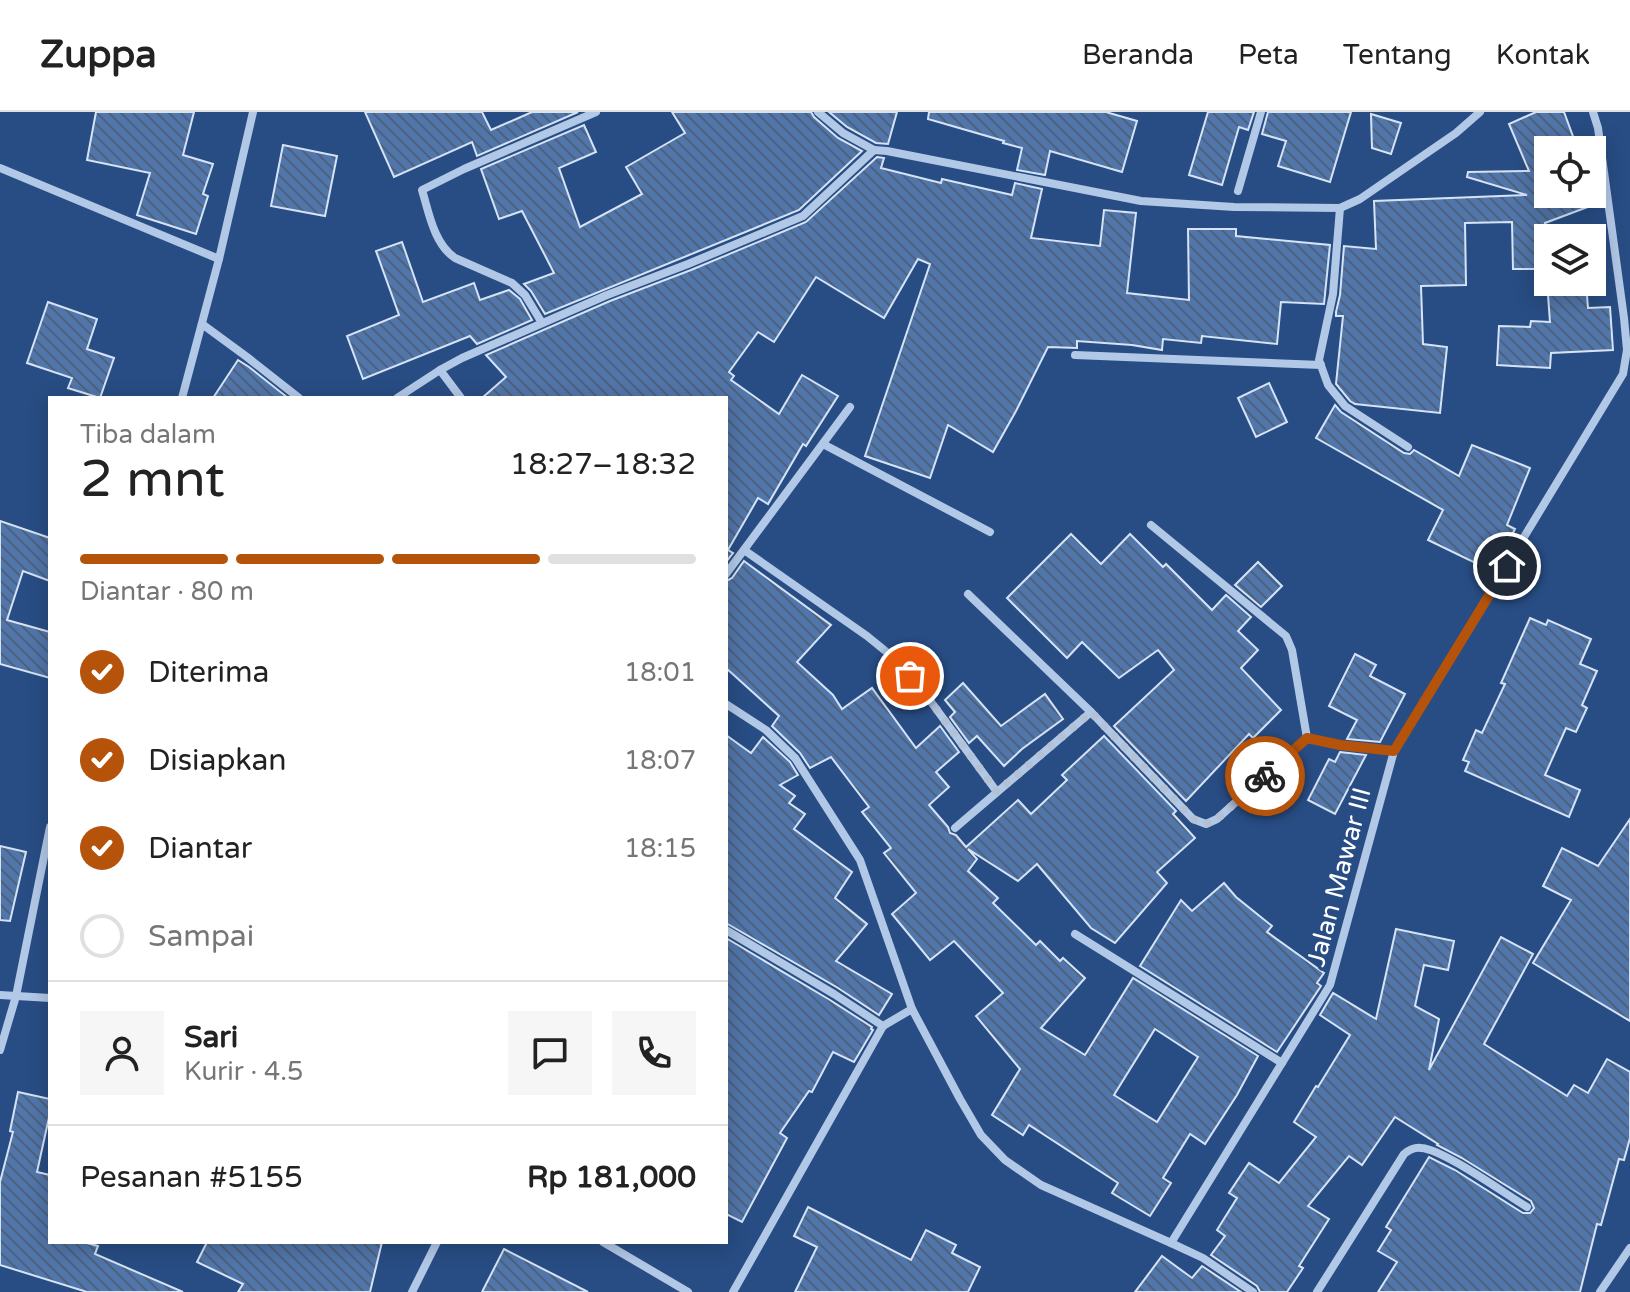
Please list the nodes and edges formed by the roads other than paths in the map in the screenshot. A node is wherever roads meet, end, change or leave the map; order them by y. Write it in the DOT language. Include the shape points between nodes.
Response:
graph roads {
  1 [pos="253,112"];
  2 [pos="596,112"];
  3 [pos="818,112"];
  4 [pos="1261,112"];
  5 [pos="1480,112"];
  6 [pos="1593,112"];
  7 [pos="874,150"];
  8 [pos="0,168"];
  9 [pos="1238,191"];
  10 [pos="1340,208"];
  11 [pos="219,259"];
  12 [pos="542,323"];
  13 [pos="202,324"];
  14 [pos="1075,355"];
  15 [pos="1321,365"];
  16 [pos="440,370"];
  17 [pos="183,396"];
  18 [pos="296,396"];
  19 [pos="400,396"];
  20 [pos="460,396"];
  21 [pos="850,407"];
  22 [pos="823,444"];
  23 [pos="1408,447"];
  24 [pos="1151,525"];
  25 [pos="990,532"];
  26 [pos="744,550"];
  27 [pos="728,571"];
  28 [pos="968,594"];
  29 [pos="728,705"];
  30 [pos="1091,712"];
  31 [pos="1307,738"];
  32 [pos="1394,751"];
  33 [pos="997,792"];
  34 [pos="955,828"];
  35 [pos="48,837"];
  36 [pos="728,931"];
  37 [pos="1075,934"];
  38 [pos="0,995"];
  39 [pos="16,996"];
  40 [pos="48,998"];
  41 [pos="912,1009"];
  42 [pos="883,1026"];
  43 [pos="0,1050"];
  44 [pos="1282,1063"];
  45 [pos="1527,1207"];
  46 [pos="1171,1243"];
  47 [pos="436,1244"];
  48 [pos="606,1244"];
  49 [pos="1630,1248"];
  50 [pos="412,1292"];
  51 [pos="688,1292"];
  52 [pos="733,1292"];
  53 [pos="1253,1292"];
  54 [pos="1317,1292"];
  55 [pos="1600,1292"];
  1 -- 11 [label="street"];
  2 -- 12 [label="street" via="422,190 447,253 512,283"];
  3 -- 7 [label="street"];
  4 -- 9 [label="street"];
  5 -- 10 [label="street"];
  6 -- 32 [label="street, Jalan Mawar III" via="1624,318 1623,374"];
  7 -- 10 [label="street" via="1141,201"];
  7 -- 12 [label="street" via="803,216"];
  8 -- 11 [label="street"];
  10 -- 15 [label="street"];
  11 -- 13 [label="street"];
  12 -- 16 [label="street"];
  13 -- 17 [label="street"];
  13 -- 18 [label="street"];
  14 -- 15 [label="street"];
  15 -- 23 [label="street" via="1328,385 1345,406"];
  16 -- 19 [label="street"];
  16 -- 20 [label="street"];
  21 -- 22 [label="street"];
  22 -- 25 [label="street"];
  22 -- 26 [label="street"];
  24 -- 31 [label="street" via="1286,636"];
  26 -- 27 [label="street"];
  26 -- 33 [label="street" via="894,658"];
  28 -- 30 [label="street"];
  29 -- 41 [label="street" via="766,730 795,758 860,860"];
  30 -- 31 [label="street" via="1193,819 1206,824"];
  30 -- 33 [label="street"];
  31 -- 32 [label="street"];
  32 -- 44 [label="street, Jalan Mawar III" via="1330,985"];
  33 -- 34 [label="street"];
  35 -- 39 [label="street"];
  36 -- 42 [label="street"];
  37 -- 44 [label="street"];
  38 -- 39 [label="street"];
  39 -- 40 [label="street"];
  39 -- 43 [label="street"];
  41 -- 42 [label="street"];
  41 -- 46 [label="street" via="981,1135 1005,1160 1041,1185"];
  42 -- 52 [label="street"];
  44 -- 46 [label="street, Jalan Mawar III"];
  45 -- 54 [label="street" via="1441,1154 1413,1149 1404,1154"];
  46 -- 53 [label="street"];
  47 -- 50 [label="street"];
  48 -- 51 [label="street"];
  49 -- 55 [label="street"];
}
